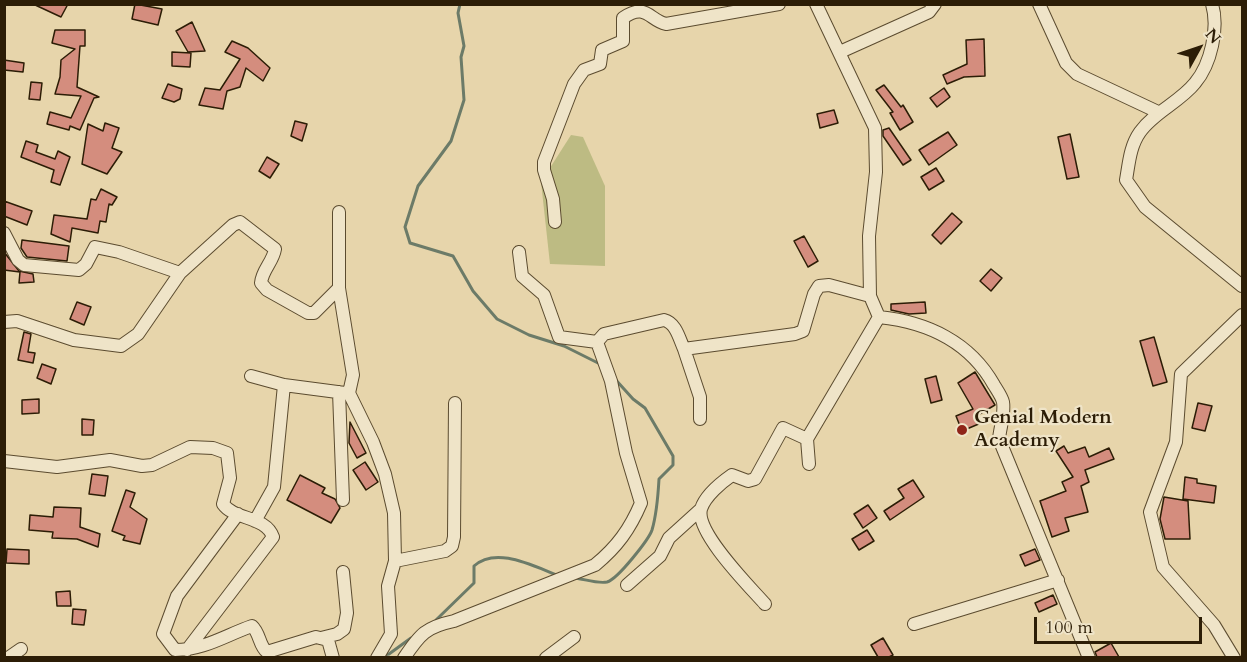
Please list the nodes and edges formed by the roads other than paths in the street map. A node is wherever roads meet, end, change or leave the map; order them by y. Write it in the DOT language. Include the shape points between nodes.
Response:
graph roads {
  1 [pos="779,4"];
  2 [pos="816,4"];
  3 [pos="935,4"];
  4 [pos="1039,4"];
  5 [pos="1212,4"];
  6 [pos="840,52"];
  7 [pos="1158,112"];
  8 [pos="339,212"];
  9 [pos="555,222"];
  10 [pos="4,233"];
  11 [pos="519,252"];
  12 [pos="180,273"];
  13 [pos="1242,286"];
  14 [pos="339,288"];
  15 [pos="870,296"];
  16 [pos="1242,315"];
  17 [pos="879,317"];
  18 [pos="4,322"];
  19 [pos="597,342"];
  20 [pos="684,349"];
  21 [pos="251,376"];
  22 [pos="284,384"];
  23 [pos="344,392"];
  24 [pos="455,402"];
  25 [pos="700,419"];
  26 [pos="807,439"];
  27 [pos="4,461"];
  28 [pos="809,464"];
  29 [pos="343,500"];
  30 [pos="701,509"];
  31 [pos="238,514"];
  32 [pos="255,521"];
  33 [pos="395,561"];
  34 [pos="343,572"];
  35 [pos="1058,580"];
  36 [pos="627,585"];
  37 [pos="765,604"];
  38 [pos="914,624"];
  39 [pos="574,637"];
  40 [pos="321,638"];
  41 [pos="21,649"];
  42 [pos="187,650"];
  43 [pos="8,657"];
  44 [pos="333,657"];
  45 [pos="376,657"];
  46 [pos="404,657"];
  47 [pos="546,657"];
  48 [pos="1089,657"];
  49 [pos="1234,657"];
  1 -- 9 [label="street" via="666,24 649,13 636,12 623,18 623,41 602,50 600,64 584,70 574,84 547,153 544,170"];
  2 -- 6 [label="street"];
  3 -- 6 [label="street" via="929,12"];
  4 -- 7 [label="street" via="1066,63 1077,74"];
  5 -- 13 [label="street" via="1213,47 1196,82 1140,131 1130,151 1126,180 1145,207"];
  6 -- 15 [label="street" via="875,128"];
  8 -- 14 [label="street"];
  10 -- 12 [label="street" via="24,265 79,270 95,247"];
  11 -- 19 [label="street" via="522,276 544,295 559,338"];
  12 -- 14 [label="street" via="240,222 275,249 262,275 261,283 267,290 314,314"];
  12 -- 18 [label="street" via="138,334 121,346 74,340 17,321"];
  14 -- 23 [label="street" via="353,375"];
  15 -- 17 [label="street"];
  15 -- 20 [label="street" via="819,286 803,331"];
  16 -- 49 [label="street" via="1181,374 1176,442 1150,512 1163,567 1214,625"];
  17 -- 26 [label="street"];
  17 -- 35 [label="street" via="932,328 962,347 988,375 1003,401 999,439"];
  19 -- 20 [label="street" via="604,333 664,320 675,327"];
  19 -- 46 [label="street" via="611,381 641,503 627,531 612,552 596,565 454,621 431,626"];
  20 -- 25 [label="street" via="700,398"];
  21 -- 22 [label="street"];
  22 -- 23 [label="street"];
  22 -- 32 [label="street" via="274,488"];
  23 -- 29 [label="street"];
  23 -- 33 [label="street" via="373,442 385,474 394,513"];
  24 -- 33 [label="street" via="452,546 445,551"];
  26 -- 28 [label="street"];
  26 -- 30 [label="street" via="783,428 755,479 748,481 732,475"];
  27 -- 31 [label="street" via="57,466 110,460 152,465 190,447 213,448 227,453 230,478 223,504 228,511"];
  30 -- 36 [label="street" via="669,538 660,556"];
  30 -- 37 [label="street" via="702,522 725,561"];
  31 -- 32 [label="street"];
  31 -- 42 [label="street" via="177,596 162,634 175,650"];
  32 -- 42 [label="street" via="271,531 272,540"];
  33 -- 45 [label="street" via="388,586 391,634"];
  34 -- 40 [label="street" via="347,613 344,629"];
  35 -- 38 [label="street"];
  35 -- 48 [label="street"];
  39 -- 47 [label="street"];
  40 -- 42 [label="street" via="267,652 252,626 227,639"];
  40 -- 44 [label="street" via="328,640"];
  41 -- 43 [label="street"];
}
